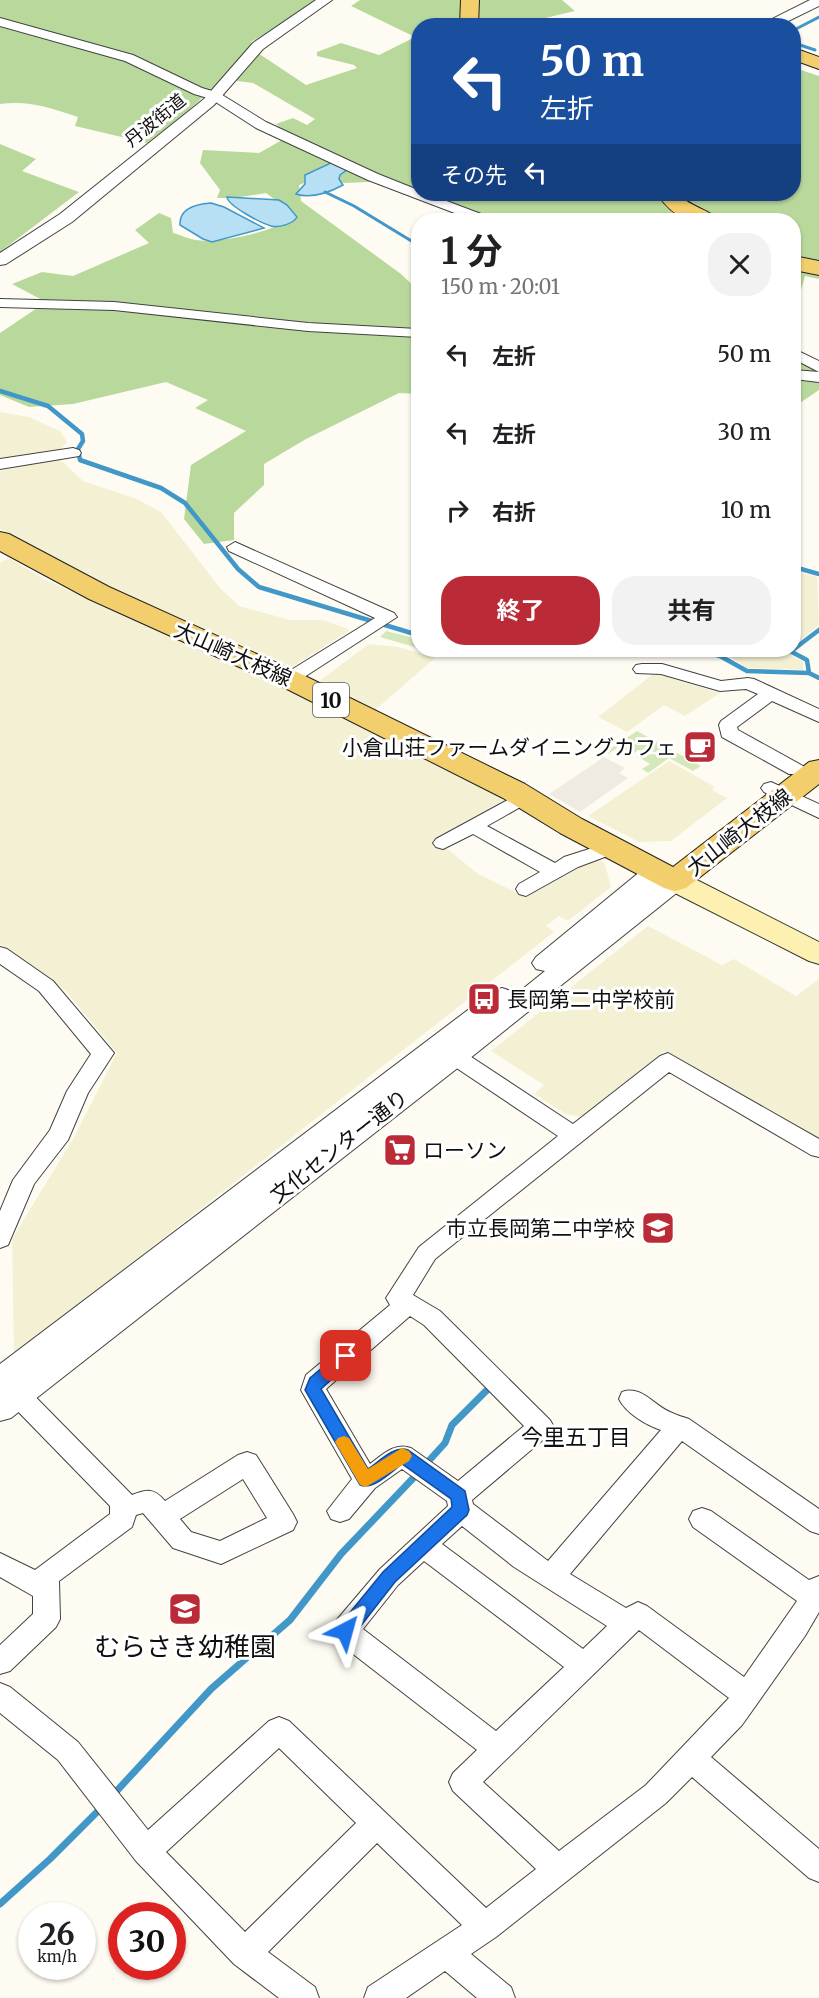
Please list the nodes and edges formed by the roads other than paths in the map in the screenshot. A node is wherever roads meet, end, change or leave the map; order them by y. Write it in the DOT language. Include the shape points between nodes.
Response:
graph roads {
  1 [pos="325,0"];
  2 [pos="470,0"];
  3 [pos="819,0"];
  4 [pos="819,8"];
  5 [pos="469,18"];
  6 [pos="782,18"];
  7 [pos="798,18"];
  8 [pos="0,22"];
  9 [pos="801,57"];
  10 [pos="819,63"];
  11 [pos="801,64"];
  12 [pos="819,70"];
  13 [pos="215,96"];
  14 [pos="411,192"];
  15 [pos="435,201"];
  16 [pos="673,201"];
  17 [pos="466,213"];
  18 [pos="687,213"];
  19 [pos="0,260"];
  20 [pos="801,264"];
  21 [pos="819,268"];
  22 [pos="0,303"];
  23 [pos="411,333"];
  24 [pos="801,357"];
  25 [pos="819,367"];
  26 [pos="801,376"];
  27 [pos="819,377"];
  28 [pos="73,453"];
  29 [pos="0,464"];
  30 [pos="0,540"];
  31 [pos="235,547"];
  32 [pos="642,669"];
  33 [pos="289,679"];
  34 [pos="771,693"];
  35 [pos="819,716"];
  36 [pos="798,775"];
  37 [pos="525,796"];
  38 [pos="819,812"];
  39 [pos="472,826"];
  40 [pos="443,843"];
  41 [pos="611,848"];
  42 [pos="554,871"];
  43 [pos="665,876"];
  44 [pos="526,889"];
  45 [pos="819,954"];
  46 [pos="5,963"];
  47 [pos="447,1051"];
  48 [pos="574,1136"];
  49 [pos="819,1149"];
  50 [pos="0,1239"];
  51 [pos="408,1304"];
  52 [pos="4,1388"];
  53 [pos="631,1399"];
  54 [pos="680,1426"];
  55 [pos="366,1480"];
  56 [pos="460,1503"];
  57 [pos="123,1509"];
  58 [pos="340,1511"];
  59 [pos="162,1516"];
  60 [pos="702,1519"];
  61 [pos="819,1522"];
  62 [pos="423,1545"];
  63 [pos="0,1564"];
  64 [pos="551,1577"];
  65 [pos="47,1590"];
  66 [pos="816,1593"];
  67 [pos="628,1624"];
  68 [pos="0,1662"];
  69 [pos="585,1667"];
  70 [pos="747,1695"];
  71 [pos="0,1696"];
  72 [pos="497,1749"];
  73 [pos="691,1758"];
  74 [pos="377,1823"];
  75 [pos="146,1851"];
  76 [pos="819,1868"];
  77 [pos="558,1870"];
  78 [pos="485,1927"];
  79 [pos="446,1952"];
  80 [pos="245,1953"];
  81 [pos="304,1998"];
  82 [pos="379,1998"];
  83 [pos="500,1998"];
  1 -- 13 [label="street, 丹波街道" via="258,46"];
  2 -- 5 [label="main road"];
  3 -- 6 [label="street"];
  4 -- 7 [label="street"];
  8 -- 13 [label="street" via="129,58"];
  9 -- 10 [label="main road"];
  11 -- 12 [label="main road"];
  13 -- 14 [label="street" via="261,125"];
  13 -- 19 [label="street, 丹波街道" via="66,218"];
  15 -- 17 [label="street"];
  16 -- 18 [label="main road"];
  20 -- 21 [label="main road"];
  22 -- 23 [label="street" via="114,306 253,322"];
  24 -- 25 [label="street"];
  26 -- 27 [label="street"];
  28 -- 29 [label="street"];
  30 -- 33 [label="main road, 大山崎大枝線 / 10" via="99,593"];
  31 -- 33 [label="street" via="388,617"];
  32 -- 34 [label="street" via="662,669 720,686 748,683"];
  33 -- 37 [label="main road, 大山崎大枝線 / 10"];
  34 -- 35 [label="street"];
  34 -- 36 [label="street" via="728,725 729,733"];
  36 -- 38 [label="street"];
  36 -- 43 [label="main road, 大山崎大枝線"];
  37 -- 39 [label="street"];
  37 -- 41 [label="main road, 大山崎大枝線 / 10"];
  39 -- 40 [label="street"];
  39 -- 42 [label="street"];
  41 -- 42 [label="street"];
  41 -- 43 [label="main road, 大山崎大枝線 / 10"];
  42 -- 44 [label="street"];
  43 -- 45 [label="main road"];
  43 -- 47 [label="street, 文化センター通り"];
  46 -- 50 [label="street" via="46,986 103,1053 78,1091 60,1134 24,1180"];
  47 -- 48 [label="street"];
  47 -- 52 [label="street, 文化センター通り"];
  48 -- 49 [label="street" via="668,1061"];
  48 -- 51 [label="street" via="427,1253 398,1298"];
  51 -- 55 [label="street" via="315,1382 313,1390"];
  51 -- 56 [label="street" via="432,1318 541,1427"];
  52 -- 57 [label="street" via="123,1502"];
  53 -- 54 [label="street" via="661,1420"];
  54 -- 61 [label="street"];
  54 -- 64 [label="street"];
  55 -- 56 [label="street" via="402,1455"];
  55 -- 58 [label="street"];
  56 -- 62 [label="street"];
  56 -- 64 [label="street" via="523,1559"];
  57 -- 59 [label="street" via="148,1500"];
  57 -- 65 [label="street" via="123,1519 46,1576"];
  60 -- 66 [label="street"];
  62 -- 69 [label="street"];
  62 -- 72 [label="street" via="389,1577 345,1631"];
  63 -- 65 [label="street"];
  64 -- 67 [label="street"];
  65 -- 68 [label="street" via="47,1619"];
  66 -- 70 [label="street"];
  67 -- 69 [label="street"];
  67 -- 70 [label="street" via="638,1614"];
  69 -- 72 [label="street"];
  70 -- 73 [label="street"];
  71 -- 75 [label="street" via="68,1751"];
  72 -- 77 [label="street" via="463,1782"];
  73 -- 76 [label="street"];
  73 -- 77 [label="street" via="656,1794"];
  74 -- 75 [label="street" via="279,1730"];
  74 -- 78 [label="street"];
  74 -- 80 [label="street"];
  75 -- 80 [label="street"];
  77 -- 78 [label="street"];
  78 -- 79 [label="street"];
  79 -- 82 [label="street"];
  79 -- 83 [label="street"];
  80 -- 81 [label="street"];
}
